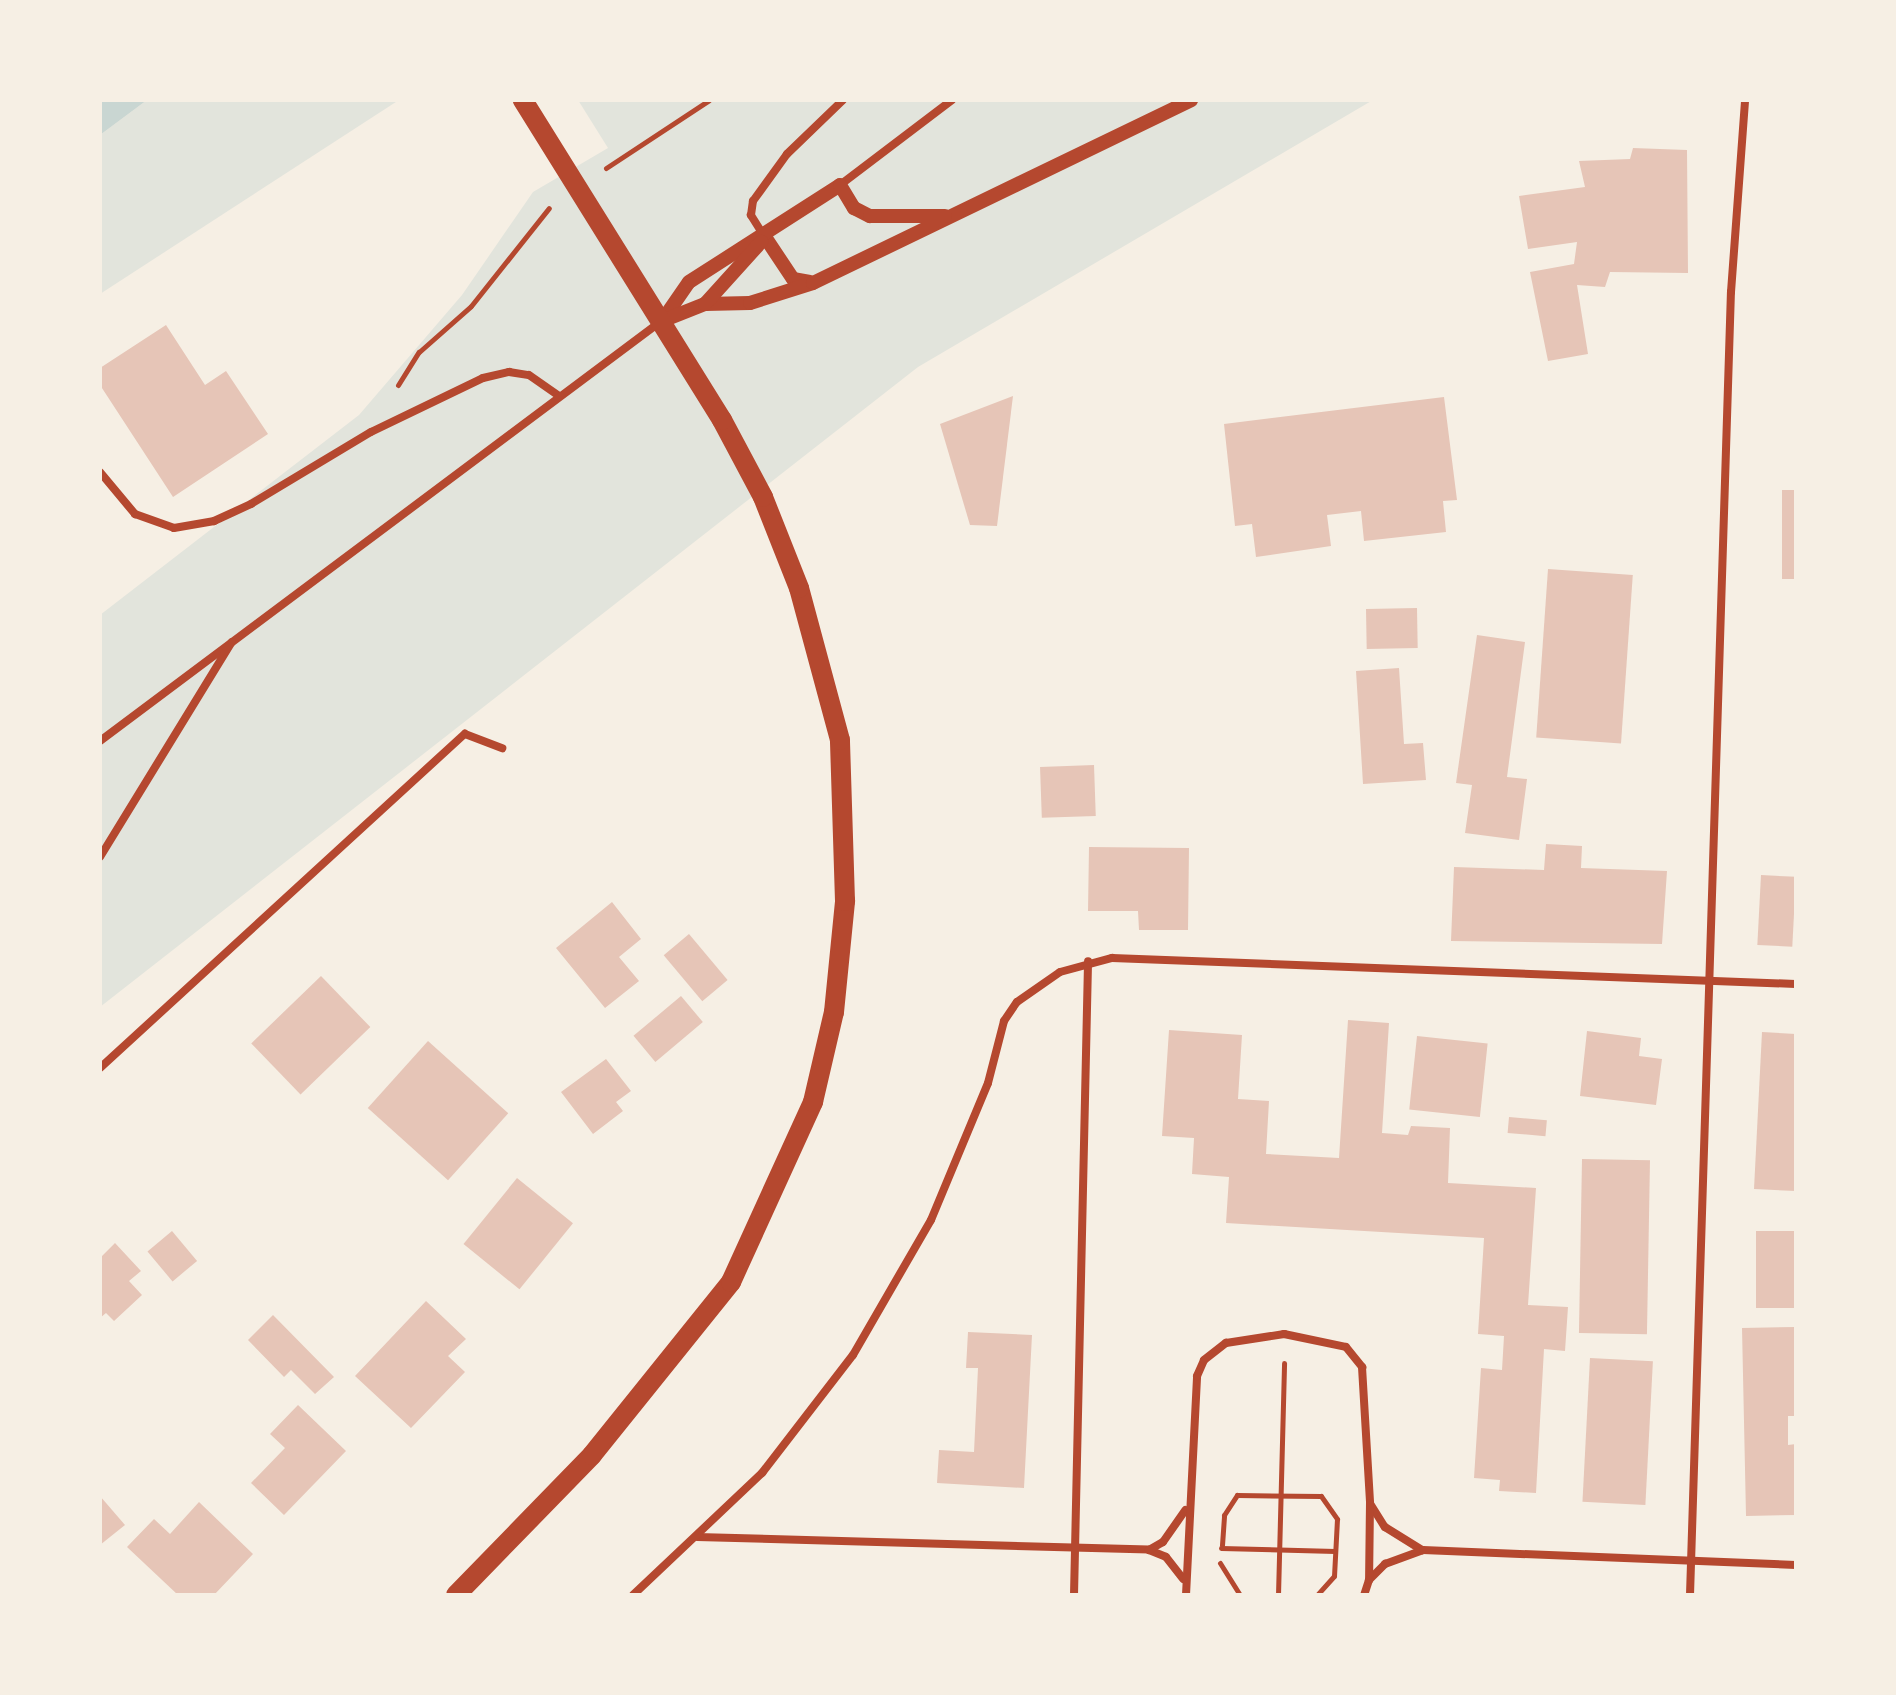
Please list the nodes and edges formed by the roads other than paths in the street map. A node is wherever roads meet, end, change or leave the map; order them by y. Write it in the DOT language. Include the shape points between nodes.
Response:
graph roads {
  1 [pos="523,100"];
  2 [pos="843,100"];
  3 [pos="952,100"];
  4 [pos="1191,100"];
  5 [pos="1745,100"];
  6 [pos="840,185"];
  7 [pos="954,215"];
  8 [pos="765,237"];
  9 [pos="813,283"];
  10 [pos="705,304"];
  11 [pos="662,321"];
  12 [pos="558,395"];
  13 [pos="100,472"];
  14 [pos="235,638"];
  15 [pos="100,741"];
  16 [pos="502,748"];
  17 [pos="100,857"];
  18 [pos="1088,961"];
  19 [pos="1707,981"];
  20 [pos="1796,984"];
  21 [pos="100,1068"];
  22 [pos="1189,1500"];
  23 [pos="1370,1503"];
  24 [pos="696,1537"];
  25 [pos="1075,1548"];
  26 [pos="1149,1550"];
  27 [pos="1423,1550"];
  28 [pos="1692,1561"];
  29 [pos="1796,1565"];
  30 [pos="1369,1580"];
  31 [pos="1184,1582"];
  32 [pos="456,1595"];
  33 [pos="633,1595"];
  34 [pos="1074,1595"];
  35 [pos="1186,1595"];
  36 [pos="1364,1595"];
  37 [pos="1690,1595"];
  1 -- 11 [label="main road"];
  2 -- 8 [label="street" via="787,154 753,201 751,215"];
  3 -- 6 [label="street"];
  4 -- 7 [label="street"];
  5 -- 19 [label="street" via="1731,292"];
  6 -- 7 [label="street" via="854,208 870,216"];
  6 -- 8 [label="street"];
  7 -- 9 [label="street"];
  8 -- 9 [label="street" via="793,279"];
  8 -- 10 [label="street"];
  8 -- 11 [label="street" via="689,282"];
  9 -- 10 [label="street" via="750,303"];
  10 -- 11 [label="street"];
  11 -- 12 [label="street"];
  11 -- 32 [label="main road" via="763,497 823,665 840,740 844,813 845,901 834,1012 813,1102 731,1282 592,1455"];
  12 -- 13 [label="street" via="529,375 509,372 454,390 251,504 174,528 135,514"];
  12 -- 14 [label="street"];
  14 -- 15 [label="street"];
  14 -- 17 [label="street"];
  16 -- 21 [label="street" via="465,734"];
  18 -- 19 [label="street"];
  18 -- 24 [label="street" via="1060,972 1017,1002 1004,1021 972,1128 885,1308 791,1439"];
  18 -- 25 [label="street"];
  19 -- 20 [label="street"];
  19 -- 28 [label="street"];
  22 -- 23 [label="street" via="1197,1376 1204,1360 1226,1343 1284,1334 1346,1347 1362,1367"];
  22 -- 26 [label="street" via="1181,1520"];
  22 -- 31 [label="street"];
  23 -- 27 [label="street" via="1385,1527"];
  23 -- 30 [label="street"];
  24 -- 25 [label="street"];
  24 -- 33 [label="street"];
  25 -- 26 [label="street"];
  25 -- 34 [label="street"];
  26 -- 31 [label="street" via="1166,1557"];
  27 -- 28 [label="street"];
  27 -- 30 [label="street" via="1385,1564"];
  28 -- 29 [label="street"];
  28 -- 37 [label="street"];
  30 -- 36 [label="street"];
  31 -- 35 [label="street"];
}
